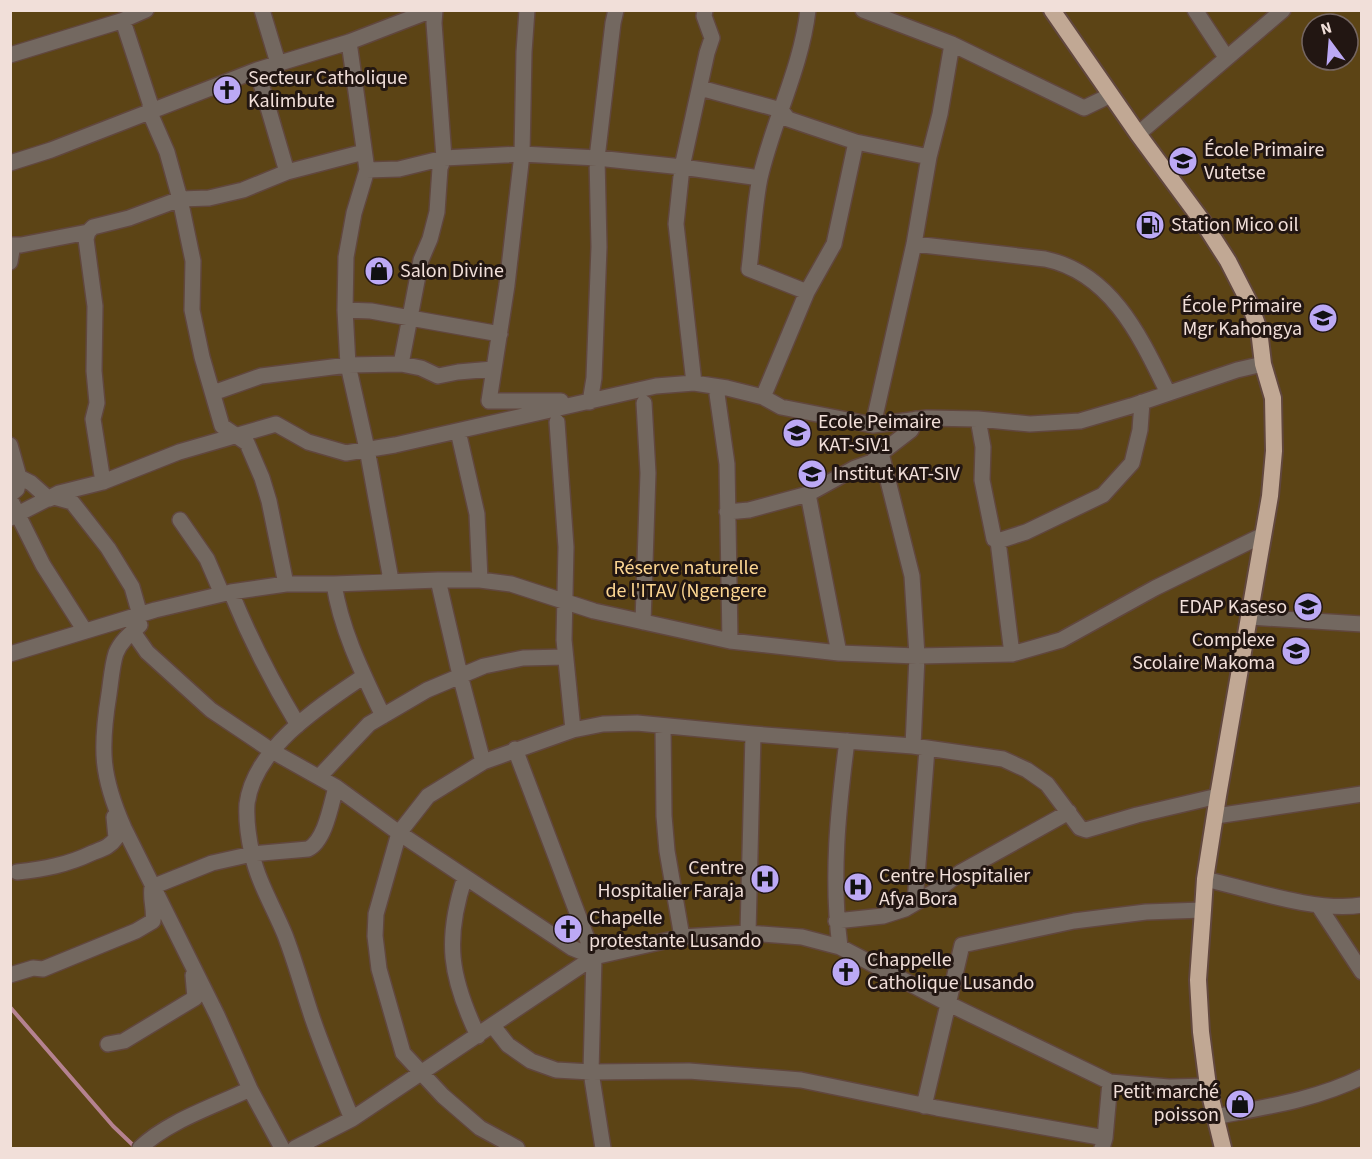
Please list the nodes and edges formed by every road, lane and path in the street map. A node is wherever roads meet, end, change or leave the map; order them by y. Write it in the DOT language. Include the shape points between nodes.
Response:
graph roads {
  1 [pos="146,10"];
  2 [pos="262,10"];
  3 [pos="434,10"];
  4 [pos="527,10"];
  5 [pos="616,10"];
  6 [pos="705,10"];
  7 [pos="808,10"];
  8 [pos="863,10"];
  9 [pos="1052,10"];
  10 [pos="1195,10"];
  11 [pos="1283,10"];
  12 [pos="123,21"];
  13 [pos="349,42"];
  14 [pos="952,44"];
  15 [pos="10,55"];
  16 [pos="1226,57"];
  17 [pos="278,63"];
  18 [pos="257,70"];
  19 [pos="700,88"];
  20 [pos="1111,95"];
  21 [pos="781,110"];
  22 [pos="150,113"];
  23 [pos="1138,134"];
  24 [pos="856,142"];
  25 [pos="363,152"];
  26 [pos="522,154"];
  27 [pos="929,157"];
  28 [pos="444,158"];
  29 [pos="597,158"];
  30 [pos="10,163"];
  31 [pos="682,167"];
  32 [pos="367,170"];
  33 [pos="287,172"];
  34 [pos="760,178"];
  35 [pos="180,199"];
  36 [pos="88,232"];
  37 [pos="12,244"];
  38 [pos="914,244"];
  39 [pos="10,262"];
  40 [pos="807,292"];
  41 [pos="345,310"];
  42 [pos="410,318"];
  43 [pos="500,334"];
  44 [pos="401,364"];
  45 [pos="1263,364"];
  46 [pos="348,365"];
  47 [pos="493,369"];
  48 [pos="694,383"];
  49 [pos="213,393"];
  50 [pos="1168,393"];
  51 [pos="717,394"];
  52 [pos="763,397"];
  53 [pos="590,402"];
  54 [pos="1142,402"];
  55 [pos="644,403"];
  56 [pos="916,419"];
  57 [pos="978,419"];
  58 [pos="557,422"];
  59 [pos="873,425"];
  60 [pos="458,431"];
  61 [pos="235,436"];
  62 [pos="10,445"];
  63 [pos="367,449"];
  64 [pos="881,453"];
  65 [pos="19,477"];
  66 [pos="103,482"];
  67 [pos="808,494"];
  68 [pos="10,497"];
  69 [pos="54,497"];
  70 [pos="727,512"];
  71 [pos="14,517"];
  72 [pos="180,520"];
  73 [pos="1263,536"];
  74 [pos="998,541"];
  75 [pos="391,580"];
  76 [pos="438,580"];
  77 [pos="480,580"];
  78 [pos="286,584"];
  79 [pos="334,584"];
  80 [pos="226,593"];
  81 [pos="563,602"];
  82 [pos="147,612"];
  83 [pos="1250,616"];
  84 [pos="643,622"];
  85 [pos="1362,624"];
  86 [pos="85,631"];
  87 [pos="133,632"];
  88 [pos="730,640"];
  89 [pos="838,653"];
  90 [pos="10,654"];
  91 [pos="1012,654"];
  92 [pos="917,656"];
  93 [pos="565,657"];
  94 [pos="460,675"];
  95 [pos="364,676"];
  96 [pos="383,716"];
  97 [pos="298,725"];
  98 [pos="663,726"];
  99 [pos="573,730"];
  100 [pos="753,734"];
  101 [pos="847,741"];
  102 [pos="920,747"];
  103 [pos="515,749"];
  104 [pos="272,752"];
  105 [pos="483,762"];
  106 [pos="319,777"];
  107 [pos="336,787"];
  108 [pos="1362,794"];
  109 [pos="1218,796"];
  110 [pos="114,806"];
  111 [pos="1069,812"];
  112 [pos="1216,816"];
  113 [pos="399,833"];
  114 [pos="252,854"];
  115 [pos="17,872"];
  116 [pos="465,877"];
  117 [pos="1205,879"];
  118 [pos="152,887"];
  119 [pos="915,902"];
  120 [pos="1318,905"];
  121 [pos="1362,905"];
  122 [pos="1203,910"];
  123 [pos="836,921"];
  124 [pos="748,933"];
  125 [pos="682,938"];
  126 [pos="840,947"];
  127 [pos="594,957"];
  128 [pos="193,967"];
  129 [pos="1362,972"];
  130 [pos="10,975"];
  131 [pos="949,1004"];
  132 [pos="493,1026"];
  133 [pos="478,1036"];
  134 [pos="108,1044"];
  135 [pos="591,1072"];
  136 [pos="421,1074"];
  137 [pos="1362,1077"];
  138 [pos="1110,1082"];
  139 [pos="1208,1086"];
  140 [pos="250,1089"];
  141 [pos="924,1106"];
  142 [pos="1214,1117"];
  143 [pos="352,1119"];
  144 [pos="1103,1143"];
  145 [pos="140,1149"];
  146 [pos="282,1149"];
  147 [pos="295,1149"];
  148 [pos="517,1149"];
  149 [pos="603,1149"];
  150 [pos="1223,1149"];
  1 -- 12 [label="street"];
  2 -- 17 [label="street"];
  3 -- 13 [label="street"];
  3 -- 28 [label="street"];
  4 -- 26 [label="street"];
  5 -- 29 [label="street"];
  6 -- 19 [label="street" via="712,38"];
  7 -- 21 [label="street"];
  8 -- 14 [label="street"];
  9 -- 20 [label="highway"];
  10 -- 16 [label="street"];
  11 -- 16 [label="street"];
  12 -- 15 [label="street"];
  12 -- 22 [label="street"];
  13 -- 17 [label="street"];
  13 -- 25 [label="street"];
  14 -- 20 [label="street" via="1084,108"];
  14 -- 27 [label="street"];
  16 -- 23 [label="street"];
  17 -- 18 [label="street"];
  18 -- 22 [label="street"];
  18 -- 33 [label="street"];
  19 -- 21 [label="street"];
  19 -- 31 [label="street"];
  20 -- 23 [label="highway"];
  21 -- 24 [label="street" via="788,119"];
  21 -- 34 [label="street"];
  22 -- 30 [label="street"];
  22 -- 35 [label="street" via="167,152"];
  23 -- 45 [label="highway" via="1228,261 1259,330"];
  24 -- 27 [label="street"];
  24 -- 40 [label="street" via="834,244"];
  25 -- 32 [label="street"];
  25 -- 33 [label="street"];
  26 -- 28 [label="street"];
  26 -- 29 [label="street"];
  26 -- 43 [label="street"];
  27 -- 38 [label="street"];
  28 -- 32 [label="street" via="399,169"];
  28 -- 42 [label="street" via="437,212 421,260"];
  29 -- 31 [label="street"];
  29 -- 53 [label="street" via="599,248"];
  31 -- 34 [label="street"];
  31 -- 48 [label="street" via="676,224"];
  32 -- 41 [label="street" via="348,246"];
  33 -- 35 [label="street" via="243,190 209,198"];
  34 -- 40 [label="street" via="749,269"];
  35 -- 36 [label="street" via="93,227"];
  35 -- 49 [label="street" via="193,261 192,310"];
  36 -- 37 [label="street"];
  36 -- 66 [label="street" via="95,306 93,418"];
  37 -- 39 [label="street"];
  38 -- 50 [label="street" via="1045,260 1077,270 1125,314"];
  38 -- 59 [label="street"];
  40 -- 52 [label="street"];
  41 -- 42 [label="street"];
  41 -- 46 [label="street"];
  42 -- 43 [label="street"];
  42 -- 44 [label="street"];
  43 -- 47 [label="street"];
  44 -- 46 [label="street"];
  44 -- 47 [label="street" via="438,376"];
  45 -- 50 [label="street"];
  45 -- 73 [label="highway" via="1273,398 1275,427"];
  46 -- 49 [label="street" via="261,376"];
  46 -- 63 [label="street"];
  47 -- 53 [label="street" via="489,401"];
  48 -- 52 [label="street"];
  48 -- 53 [label="street" via="656,386"];
  49 -- 61 [label="street" via="222,426"];
  50 -- 54 [label="street"];
  51 -- 70 [label="street" via="727,464"];
  52 -- 59 [label="street" via="781,407"];
  53 -- 60 [label="street"];
  54 -- 57 [label="street" via="1080,420 1030,424"];
  54 -- 74 [label="street" via="1132,463 1103,495"];
  55 -- 84 [label="street" via="648,473"];
  56 -- 57 [label="street"];
  56 -- 59 [label="street"];
  56 -- 64 [label="street" via="911,430"];
  57 -- 74 [label="street" via="983,447 982,480 994,539"];
  58 -- 81 [label="street" via="566,547"];
  60 -- 63 [label="street"];
  60 -- 77 [label="street" via="477,513"];
  61 -- 63 [label="street" via="276,424 308,442 346,453"];
  61 -- 66 [label="street" via="179,452"];
  61 -- 78 [label="street" via="247,443 262,478"];
  62 -- 65 [label="street"];
  63 -- 75 [label="street"];
  64 -- 67 [label="street" via="872,462"];
  64 -- 92 [label="street" via="912,576"];
  65 -- 68 [label="street" via="17,489"];
  65 -- 69 [label="street" via="50,499"];
  66 -- 69 [label="street"];
  67 -- 70 [label="street"];
  67 -- 89 [label="street"];
  68 -- 71 [label="street"];
  69 -- 71 [label="street"];
  69 -- 82 [label="street" via="72,502 108,548"];
  70 -- 88 [label="street"];
  71 -- 86 [label="street"];
  72 -- 80 [label="street"];
  73 -- 83 [label="highway"];
  73 -- 91 [label="street" via="1060,640"];
  74 -- 91 [label="street"];
  75 -- 76 [label="street"];
  75 -- 79 [label="street"];
  76 -- 77 [label="street"];
  76 -- 94 [label="street"];
  77 -- 81 [label="street" via="511,584"];
  78 -- 79 [label="street"];
  78 -- 80 [label="street"];
  79 -- 95 [label="street" via="337,603"];
  80 -- 82 [label="street"];
  80 -- 97 [label="street"];
  81 -- 84 [label="street"];
  81 -- 93 [label="street"];
  82 -- 86 [label="street"];
  82 -- 87 [label="street"];
  83 -- 85 [label="street"];
  83 -- 109 [label="highway"];
  84 -- 88 [label="street"];
  86 -- 90 [label="street"];
  87 -- 104 [label="street" via="147,652 211,710"];
  87 -- 110 [label="street" via="116,653 104,721 102,754"];
  88 -- 89 [label="street"];
  89 -- 92 [label="street"];
  91 -- 92 [label="street"];
  92 -- 102 [label="street"];
  93 -- 94 [label="street" via="523,658"];
  93 -- 99 [label="street"];
  94 -- 96 [label="street"];
  94 -- 105 [label="street"];
  95 -- 96 [label="street"];
  95 -- 97 [label="street"];
  96 -- 106 [label="street" via="369,724"];
  97 -- 104 [label="street"];
  98 -- 99 [label="street" via="603,724"];
  98 -- 100 [label="street"];
  98 -- 125 [label="street" via="667,851"];
  99 -- 103 [label="street"];
  100 -- 101 [label="street"];
  100 -- 124 [label="street"];
  101 -- 102 [label="street"];
  101 -- 123 [label="street" via="836,847"];
  102 -- 111 [label="street" via="1003,759 1047,784"];
  102 -- 119 [label="street"];
  103 -- 105 [label="street"];
  103 -- 127 [label="street"];
  104 -- 106 [label="street"];
  104 -- 114 [label="street" via="261,767 247,806"];
  105 -- 113 [label="street" via="428,796"];
  106 -- 107 [label="street"];
  107 -- 113 [label="street"];
  107 -- 114 [label="street" via="328,818 314,846"];
  108 -- 112 [label="street"];
  109 -- 111 [label="street" via="1086,830"];
  109 -- 112 [label="highway"];
  110 -- 115 [label="street" via="116,838 111,846 74,862"];
  110 -- 118 [label="street"];
  111 -- 119 [label="street"];
  112 -- 117 [label="highway"];
  113 -- 116 [label="street"];
  113 -- 136 [label="street" via="376,914 375,936 379,969 399,1044"];
  114 -- 118 [label="street" via="212,863"];
  114 -- 143 [label="street"];
  116 -- 127 [label="street" via="572,948"];
  116 -- 133 [label="street" via="453,922 452,962"];
  117 -- 120 [label="street"];
  117 -- 122 [label="highway"];
  118 -- 128 [label="street"];
  118 -- 130 [label="street" via="153,921 43,969"];
  119 -- 123 [label="street" via="883,916"];
  120 -- 121 [label="street"];
  120 -- 129 [label="street"];
  122 -- 131 [label="street" via="1074,921 962,945"];
  122 -- 139 [label="highway" via="1198,980"];
  123 -- 126 [label="street"];
  124 -- 125 [label="street"];
  124 -- 126 [label="street" via="802,937"];
  125 -- 127 [label="street"];
  126 -- 131 [label="street"];
  127 -- 132 [label="street"];
  127 -- 135 [label="street"];
  128 -- 134 [label="street" via="195,998 124,1041"];
  128 -- 140 [label="street"];
  131 -- 138 [label="street"];
  131 -- 141 [label="street"];
  132 -- 133 [label="street"];
  132 -- 135 [label="street" via="508,1045 531,1061 556,1070"];
  133 -- 136 [label="street"];
  135 -- 141 [label="street" via="689,1071 801,1080"];
  135 -- 149 [label="street"];
  136 -- 143 [label="street"];
  136 -- 148 [label="street" via="480,1128"];
  137 -- 142 [label="street" via="1304,1099"];
  138 -- 139 [label="street"];
  138 -- 144 [label="street"];
  139 -- 142 [label="highway"];
  140 -- 145 [label="street" via="171,1126"];
  140 -- 146 [label="street"];
  141 -- 144 [label="street"];
  142 -- 150 [label="highway"];
  143 -- 147 [label="street"];
}
